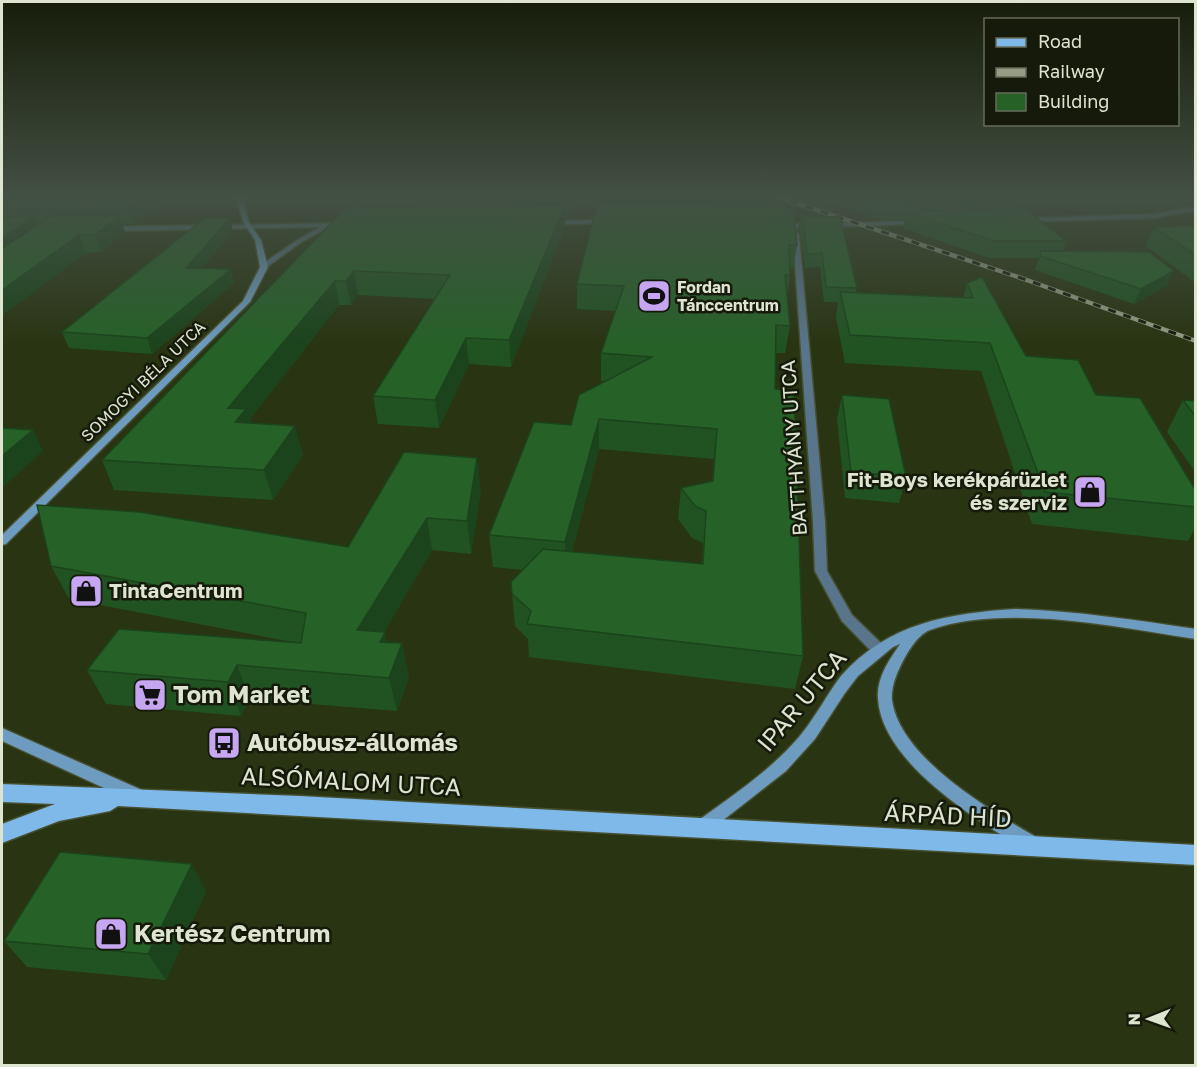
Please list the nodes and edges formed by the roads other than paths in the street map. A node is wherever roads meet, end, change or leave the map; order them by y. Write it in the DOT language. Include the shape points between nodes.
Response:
graph roads {
  1 [pos="259,246"];
  2 [pos="293,246"];
  3 [pos="797,246"];
  4 [pos="264,267"];
  5 [pos="2,541"];
  6 [pos="917,630"];
  7 [pos="1196,634"];
  8 [pos="878,649"];
  9 [pos="2,734"];
  10 [pos="2,793"];
  11 [pos="139,797"];
  12 [pos="698,830"];
  13 [pos="2,833"];
  14 [pos="1039,848"];
  15 [pos="1196,855"];
  1 -- 4 [label="street"];
  2 -- 4 [label="street"];
  3 -- 8 [label="street, BATTHYÁNY UTCA" via="821,571 847,618"];
  4 -- 5 [label="street, SOMOGYI BÉLA UTCA" via="246,302"];
  6 -- 7 [label="street, IPAR UTCA" via="979,614 1025,613"];
  6 -- 8 [label="street, IPAR UTCA"];
  6 -- 14 [label="street" via="888,678 885,699 889,716 921,763 954,795"];
  8 -- 12 [label="street, IPAR UTCA" via="852,673 804,742 766,780"];
  9 -- 11 [label="street"];
  10 -- 11 [label="main road, ALSÓMALOM UTCA"];
  11 -- 12 [label="main road, ALSÓMALOM UTCA" via="503,815"];
  11 -- 13 [label="main road" via="58,812"];
  12 -- 14 [label="main road, ÁRPÁD HÍD"];
  14 -- 15 [label="main road, ÁRPÁD HÍD"];
}
